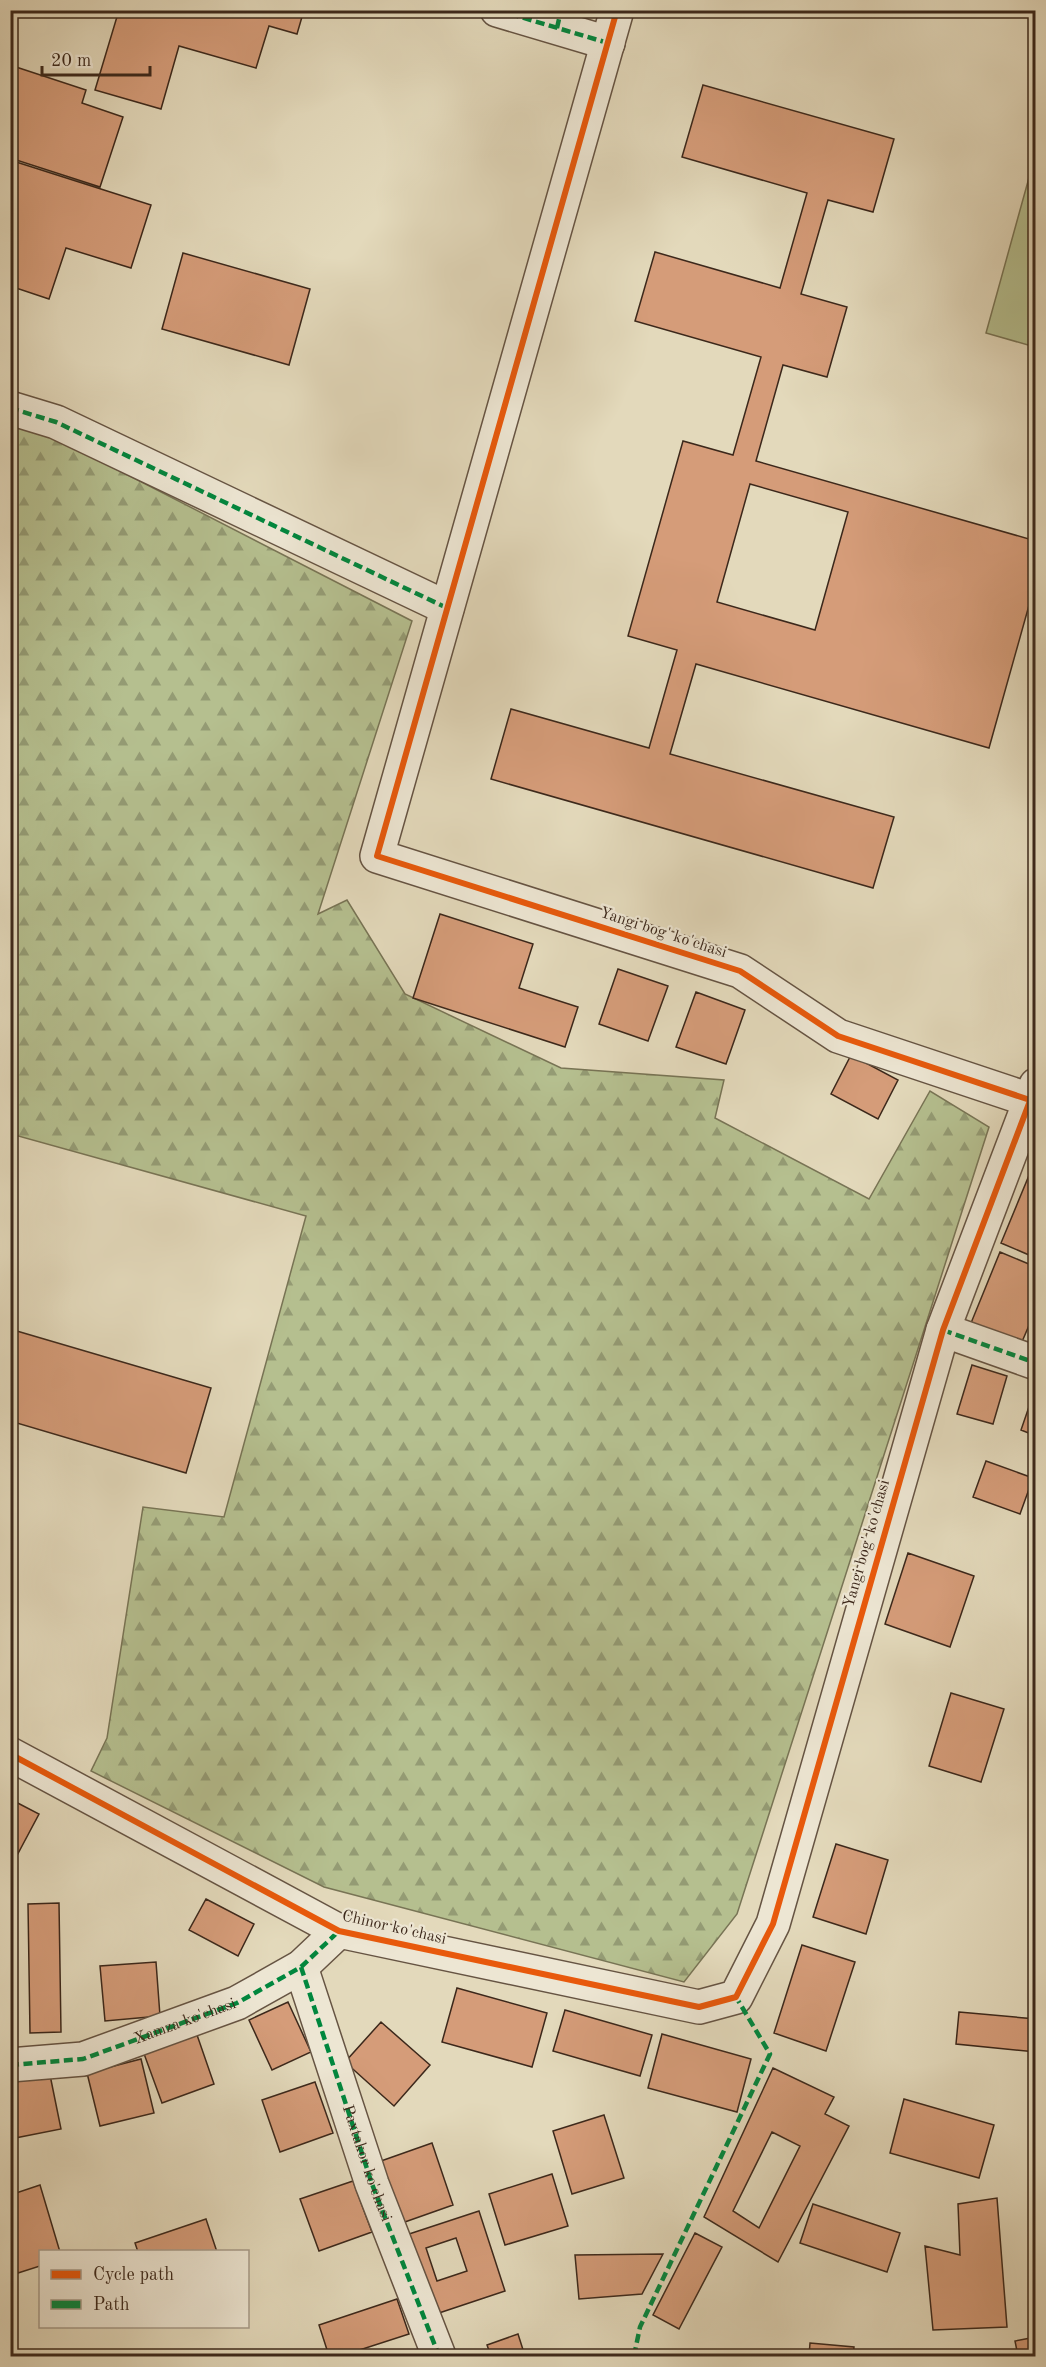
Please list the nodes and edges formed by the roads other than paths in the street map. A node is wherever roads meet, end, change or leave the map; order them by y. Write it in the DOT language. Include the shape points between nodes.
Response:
graph roads {
  1 [pos="497,10"];
  2 [pos="617,10"];
  3 [pos="559,19"];
  4 [pos="608,43"];
  5 [pos="10,408"];
  6 [pos="447,608"];
  7 [pos="1033,1093"];
  8 [pos="943,1330"];
  9 [pos="1035,1363"];
  10 [pos="10,1754"];
  11 [pos="339,1931"];
  12 [pos="301,1967"];
  13 [pos="736,1997"];
  14 [pos="10,2065"];
  15 [pos="438,2356"];
  1 -- 3 [label="street"];
  2 -- 4 [label="street"];
  3 -- 4 [label="street"];
  4 -- 6 [label="street"];
  5 -- 6 [label="street" via="56,422"];
  6 -- 7 [label="street, Yangi bog' ko'chasi" via="377,856 740,971 838,1036"];
  7 -- 8 [label="street, Yangi bog' ko'chasi"];
  8 -- 9 [label="street"];
  8 -- 13 [label="street, Yangi bog' ko'chasi" via="773,1924"];
  10 -- 11 [label="street, Chinor ko'chasi"];
  11 -- 12 [label="street, Xamza ko'chasi"];
  11 -- 13 [label="street, Chinor ko'chasi" via="699,2007"];
  12 -- 14 [label="street, Xamza ko'chasi" via="237,2003 83,2059"];
  12 -- 15 [label="street, Paxtakor ko'chasi" via="372,2184"];
}
